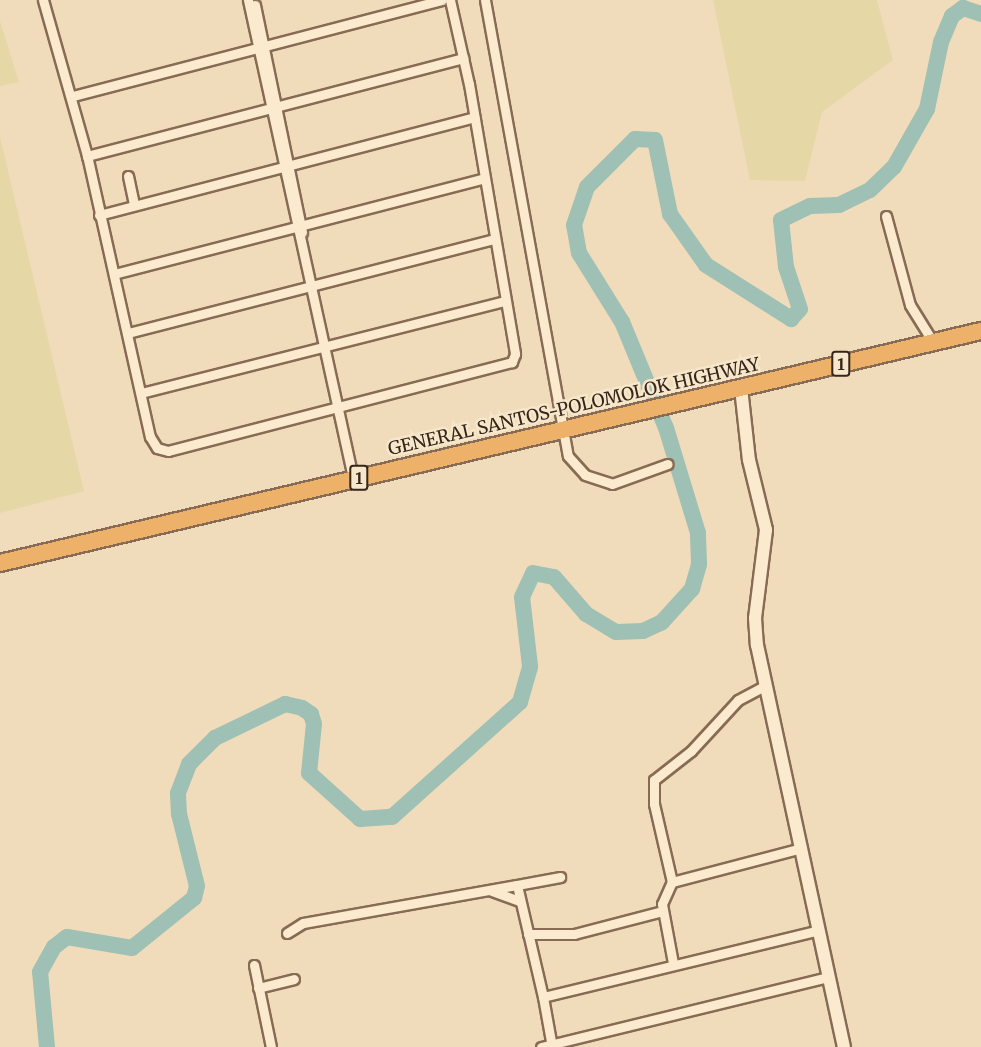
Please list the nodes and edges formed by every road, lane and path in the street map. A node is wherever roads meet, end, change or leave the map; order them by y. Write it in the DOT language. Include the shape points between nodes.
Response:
graph roads {
  1 [pos="44,0"];
  2 [pos="248,0"];
  3 [pos="254,0"];
  4 [pos="442,0"];
  5 [pos="450,0"];
  6 [pos="485,0"];
  7 [pos="261,47"];
  8 [pos="463,58"];
  9 [pos="72,96"];
  10 [pos="274,108"];
  11 [pos="474,117"];
  12 [pos="87,156"];
  13 [pos="287,166"];
  14 [pos="128,176"];
  15 [pos="484,178"];
  16 [pos="134,205"];
  17 [pos="99,215"];
  18 [pos="886,216"];
  19 [pos="298,227"];
  20 [pos="495,239"];
  21 [pos="114,274"];
  22 [pos="310,286"];
  23 [pos="505,301"];
  24 [pos="981,331"];
  25 [pos="128,333"];
  26 [pos="933,342"];
  27 [pos="323,347"];
  28 [pos="741,388"];
  29 [pos="141,393"];
  30 [pos="337,408"];
  31 [pos="561,430"];
  32 [pos="668,464"];
  33 [pos="353,479"];
  34 [pos="0,563"];
  35 [pos="766,685"];
  36 [pos="802,848"];
  37 [pos="560,877"];
  38 [pos="672,882"];
  39 [pos="517,885"];
  40 [pos="492,891"];
  41 [pos="519,901"];
  42 [pos="662,911"];
  43 [pos="819,930"];
  44 [pos="287,933"];
  45 [pos="528,934"];
  46 [pos="672,963"];
  47 [pos="254,965"];
  48 [pos="829,977"];
  49 [pos="294,979"];
  50 [pos="258,988"];
  51 [pos="543,997"];
  52 [pos="552,1046"];
  53 [pos="271,1047"];
  54 [pos="541,1047"];
  55 [pos="844,1047"];
  1 -- 9 [label="street"];
  2 -- 7 [label="street"];
  3 -- 7 [label="street"];
  4 -- 7 [label="street"];
  5 -- 8 [label="street"];
  6 -- 31 [label="street"];
  7 -- 9 [label="street"];
  7 -- 10 [label="street"];
  8 -- 10 [label="street"];
  8 -- 11 [label="street"];
  9 -- 12 [label="street"];
  10 -- 12 [label="street"];
  10 -- 13 [label="street"];
  11 -- 13 [label="street"];
  11 -- 15 [label="street"];
  12 -- 17 [label="street"];
  13 -- 16 [label="street"];
  13 -- 19 [label="street"];
  14 -- 16 [label="street"];
  15 -- 19 [label="street"];
  15 -- 20 [label="street"];
  16 -- 17 [label="street"];
  17 -- 21 [label="street"];
  18 -- 26 [label="street" via="910,305"];
  19 -- 21 [label="street"];
  19 -- 22 [label="street"];
  20 -- 22 [label="street"];
  20 -- 23 [label="street"];
  21 -- 25 [label="street"];
  22 -- 25 [label="street"];
  22 -- 27 [label="street"];
  23 -- 27 [label="street"];
  23 -- 30 [label="street" via="515,354 513,362"];
  24 -- 26 [label="highway, GENERAL SANTOS-POLOMOLOK HIGHWAY / 1"];
  25 -- 29 [label="street"];
  26 -- 28 [label="highway, GENERAL SANTOS-POLOMOLOK HIGHWAY / 1"];
  27 -- 29 [label="street"];
  27 -- 30 [label="street"];
  28 -- 31 [label="highway, GENERAL SANTOS-POLOMOLOK HIGHWAY / 1"];
  28 -- 35 [label="street" via="749,460 766,530 755,618"];
  29 -- 30 [label="street" via="153,444 168,451"];
  30 -- 33 [label="street"];
  31 -- 32 [label="street" via="576,468 600,481 624,481"];
  31 -- 33 [label="highway, GENERAL SANTOS-POLOMOLOK HIGHWAY / 1"];
  33 -- 34 [label="highway, GENERAL SANTOS-POLOMOLOK HIGHWAY / 1"];
  35 -- 36 [label="street"];
  35 -- 38 [label="street" via="738,700 691,751 654,780 654,804"];
  36 -- 38 [label="street"];
  36 -- 43 [label="street"];
  37 -- 39 [label="street"];
  38 -- 42 [label="street" via="662,899"];
  39 -- 40 [label="street"];
  39 -- 41 [label="street"];
  40 -- 41 [label="street"];
  40 -- 44 [label="street" via="303,923"];
  41 -- 45 [label="street"];
  42 -- 45 [label="street" via="574,934"];
  42 -- 46 [label="street"];
  43 -- 46 [label="street"];
  43 -- 48 [label="street"];
  45 -- 51 [label="street"];
  46 -- 51 [label="street"];
  47 -- 50 [label="street"];
  48 -- 52 [label="street"];
  48 -- 55 [label="street"];
  49 -- 50 [label="street"];
  50 -- 53 [label="street"];
  51 -- 52 [label="street"];
  52 -- 54 [label="street"];
}
